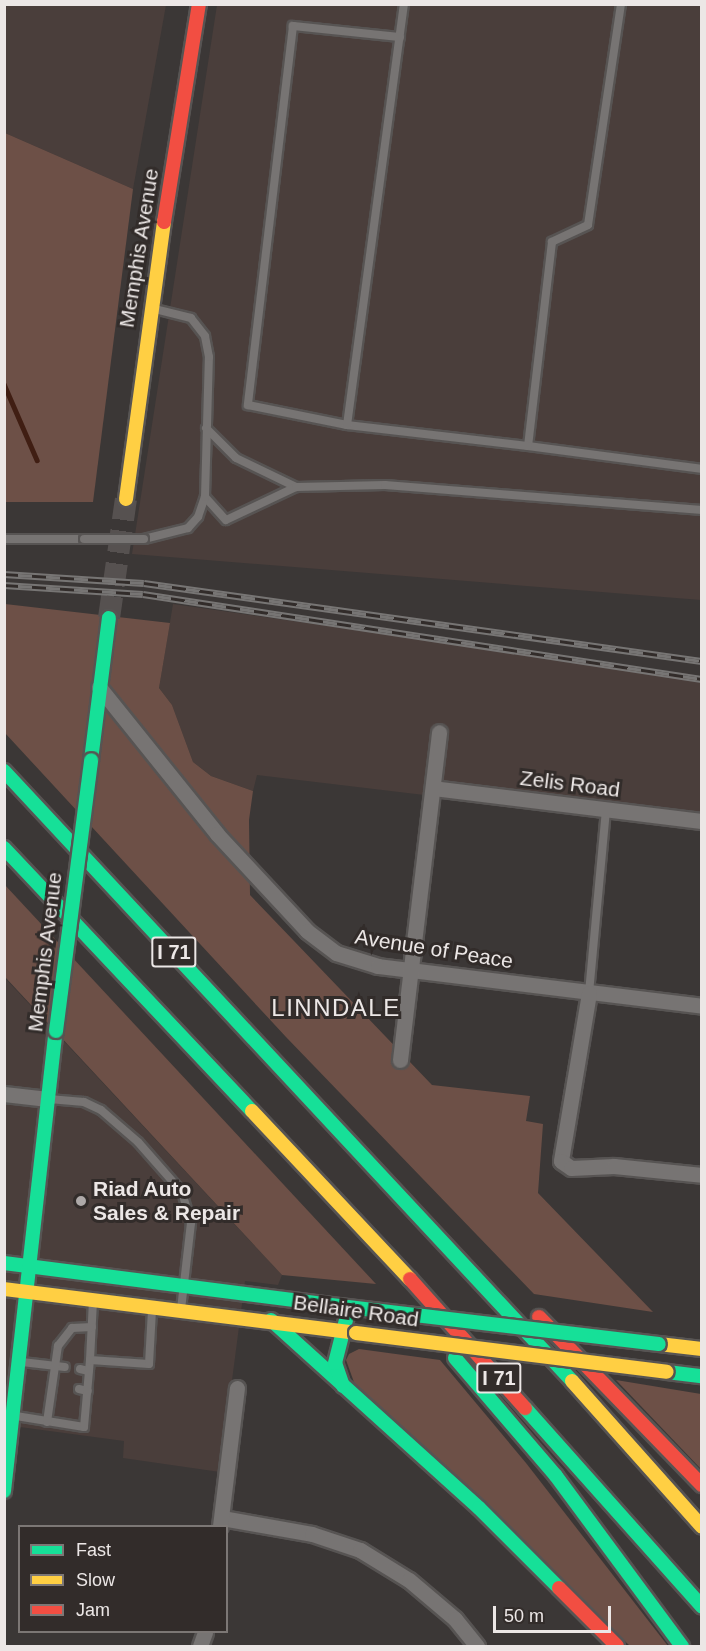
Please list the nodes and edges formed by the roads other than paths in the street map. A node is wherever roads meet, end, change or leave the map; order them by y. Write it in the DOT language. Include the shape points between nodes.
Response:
graph roads {
  1 [pos="199,4"];
  2 [pos="404,4"];
  3 [pos="621,4"];
  4 [pos="400,37"];
  5 [pos="150,308"];
  6 [pos="347,425"];
  7 [pos="206,428"];
  8 [pos="528,446"];
  9 [pos="702,469"];
  10 [pos="296,488"];
  11 [pos="205,497"];
  12 [pos="126,499"];
  13 [pos="702,510"];
  14 [pos="4,539"];
  15 [pos="109,618"];
  16 [pos="99,687"];
  17 [pos="439,732"];
  18 [pos="4,771"];
  19 [pos="433,788"];
  20 [pos="606,809"];
  21 [pos="702,821"];
  22 [pos="4,848"];
  23 [pos="410,970"];
  24 [pos="589,993"];
  25 [pos="702,1006"];
  26 [pos="400,1060"];
  27 [pos="4,1094"];
  28 [pos="48,1099"];
  29 [pos="343,1132"];
  30 [pos="291,1153"];
  31 [pos="702,1175"];
  32 [pos="476,1255"];
  33 [pos="4,1263"];
  34 [pos="28,1266"];
  35 [pos="378,1267"];
  36 [pos="184,1286"];
  37 [pos="4,1289"];
  38 [pos="25,1292"];
  39 [pos="399,1294"];
  40 [pos="93,1300"];
  41 [pos="152,1307"];
  42 [pos="349,1308"];
  43 [pos="532,1309"];
  44 [pos="181,1310"];
  45 [pos="271,1320"];
  46 [pos="92,1327"];
  47 [pos="349,1332"];
  48 [pos="702,1349"];
  49 [pos="90,1360"];
  50 [pos="18,1361"];
  51 [pos="55,1365"];
  52 [pos="65,1367"];
  53 [pos="80,1369"];
  54 [pos="89,1371"];
  55 [pos="701,1372"];
  56 [pos="343,1386"];
  57 [pos="237,1388"];
  58 [pos="79,1389"];
  59 [pos="88,1391"];
  60 [pos="50,1400"];
  61 [pos="61,1402"];
  62 [pos="13,1415"];
  63 [pos="47,1422"];
  64 [pos="702,1485"];
  65 [pos="4,1491"];
  66 [pos="221,1522"];
  67 [pos="702,1527"];
  68 [pos="702,1607"];
  69 [pos="477,1647"];
  70 [pos="617,1647"];
  71 [pos="682,1647"];
  1 -- 5 [label="main road, Memphis Avenue"];
  2 -- 4 [label="lane"];
  3 -- 8 [label="lane" via="588,225 552,242"];
  4 -- 6 [label="lane"];
  4 -- 6 [label="lane" via="293,26 248,405"];
  5 -- 7 [label="lane" via="191,318 205,336 209,357"];
  5 -- 12 [label="main road, Memphis Avenue"];
  6 -- 8 [label="lane"];
  7 -- 10 [label="lane" via="236,458"];
  7 -- 11 [label="lane"];
  8 -- 9 [label="lane"];
  10 -- 11 [label="lane" via="226,520"];
  10 -- 13 [label="lane" via="385,485"];
  11 -- 14 [label="lane, bridge" via="198,518 188,528 144,539"];
  15 -- 16 [label="main road, Memphis Avenue"];
  16 -- 23 [label="street, Avenue of Peace" via="198,813 313,937 353,960"];
  16 -- 28 [label="main road, Memphis Avenue, bridge"];
  17 -- 19 [label="street"];
  18 -- 29 [label="main road, I 71"];
  19 -- 20 [label="street, Zelis Road"];
  19 -- 23 [label="street"];
  20 -- 21 [label="street, Zelis Road"];
  20 -- 24 [label="lane"];
  22 -- 30 [label="main road, I 71"];
  23 -- 24 [label="street, Avenue of Peace"];
  23 -- 26 [label="street"];
  24 -- 25 [label="street, Avenue of Peace"];
  24 -- 31 [label="street" via="561,1161 571,1168 614,1166"];
  27 -- 28 [label="street"];
  28 -- 34 [label="main road, Memphis Avenue"];
  28 -- 36 [label="lane" via="84,1102 101,1110 138,1142 182,1191 191,1223"];
  29 -- 32 [label="main road"];
  29 -- 67 [label="main road, I 71"];
  30 -- 35 [label="main road"];
  30 -- 68 [label="main road, I 71" via="409,1278"];
  33 -- 34 [label="main road, Bellaire Road"];
  34 -- 36 [label="main road, Bellaire Road"];
  34 -- 38 [label="main road, Memphis Avenue"];
  36 -- 42 [label="main road, Bellaire Road, bridge"];
  36 -- 44 [label="lane"];
  37 -- 38 [label="main road, Bellaire Road"];
  38 -- 40 [label="main road, Bellaire Road"];
  38 -- 50 [label="main road, Memphis Avenue"];
  39 -- 71 [label="main road" via="556,1476"];
  40 -- 41 [label="main road, Bellaire Road"];
  40 -- 46 [label="lane"];
  41 -- 44 [label="main road, Bellaire Road"];
  41 -- 49 [label="lane" via="149,1364"];
  42 -- 47 [label="main road"];
  42 -- 48 [label="main road, Bellaire Road, bridge"];
  43 -- 64 [label="main road"];
  44 -- 45 [label="main road, Bellaire Road"];
  45 -- 47 [label="main road, Bellaire Road"];
  45 -- 56 [label="main road"];
  46 -- 49 [label="lane"];
  46 -- 51 [label="lane" via="72,1328 58,1346"];
  47 -- 55 [label="main road, Bellaire Road, bridge" via="667,1372"];
  47 -- 56 [label="main road" via="335,1363"];
  49 -- 54 [label="lane"];
  50 -- 51 [label="lane"];
  50 -- 62 [label="main road, Memphis Avenue"];
  51 -- 52 [label="lane"];
  51 -- 60 [label="lane" via="56,1386"];
  53 -- 54 [label="lane"];
  54 -- 59 [label="lane"];
  56 -- 70 [label="main road" via="479,1508"];
  57 -- 66 [label="street"];
  58 -- 59 [label="lane"];
  59 -- 63 [label="lane" via="82,1405 84,1427"];
  60 -- 61 [label="lane"];
  60 -- 63 [label="lane"];
  62 -- 63 [label="lane"];
  62 -- 65 [label="main road, Memphis Avenue"];
  66 -- 69 [label="street" via="312,1534 360,1550 409,1580 455,1619"];
}
